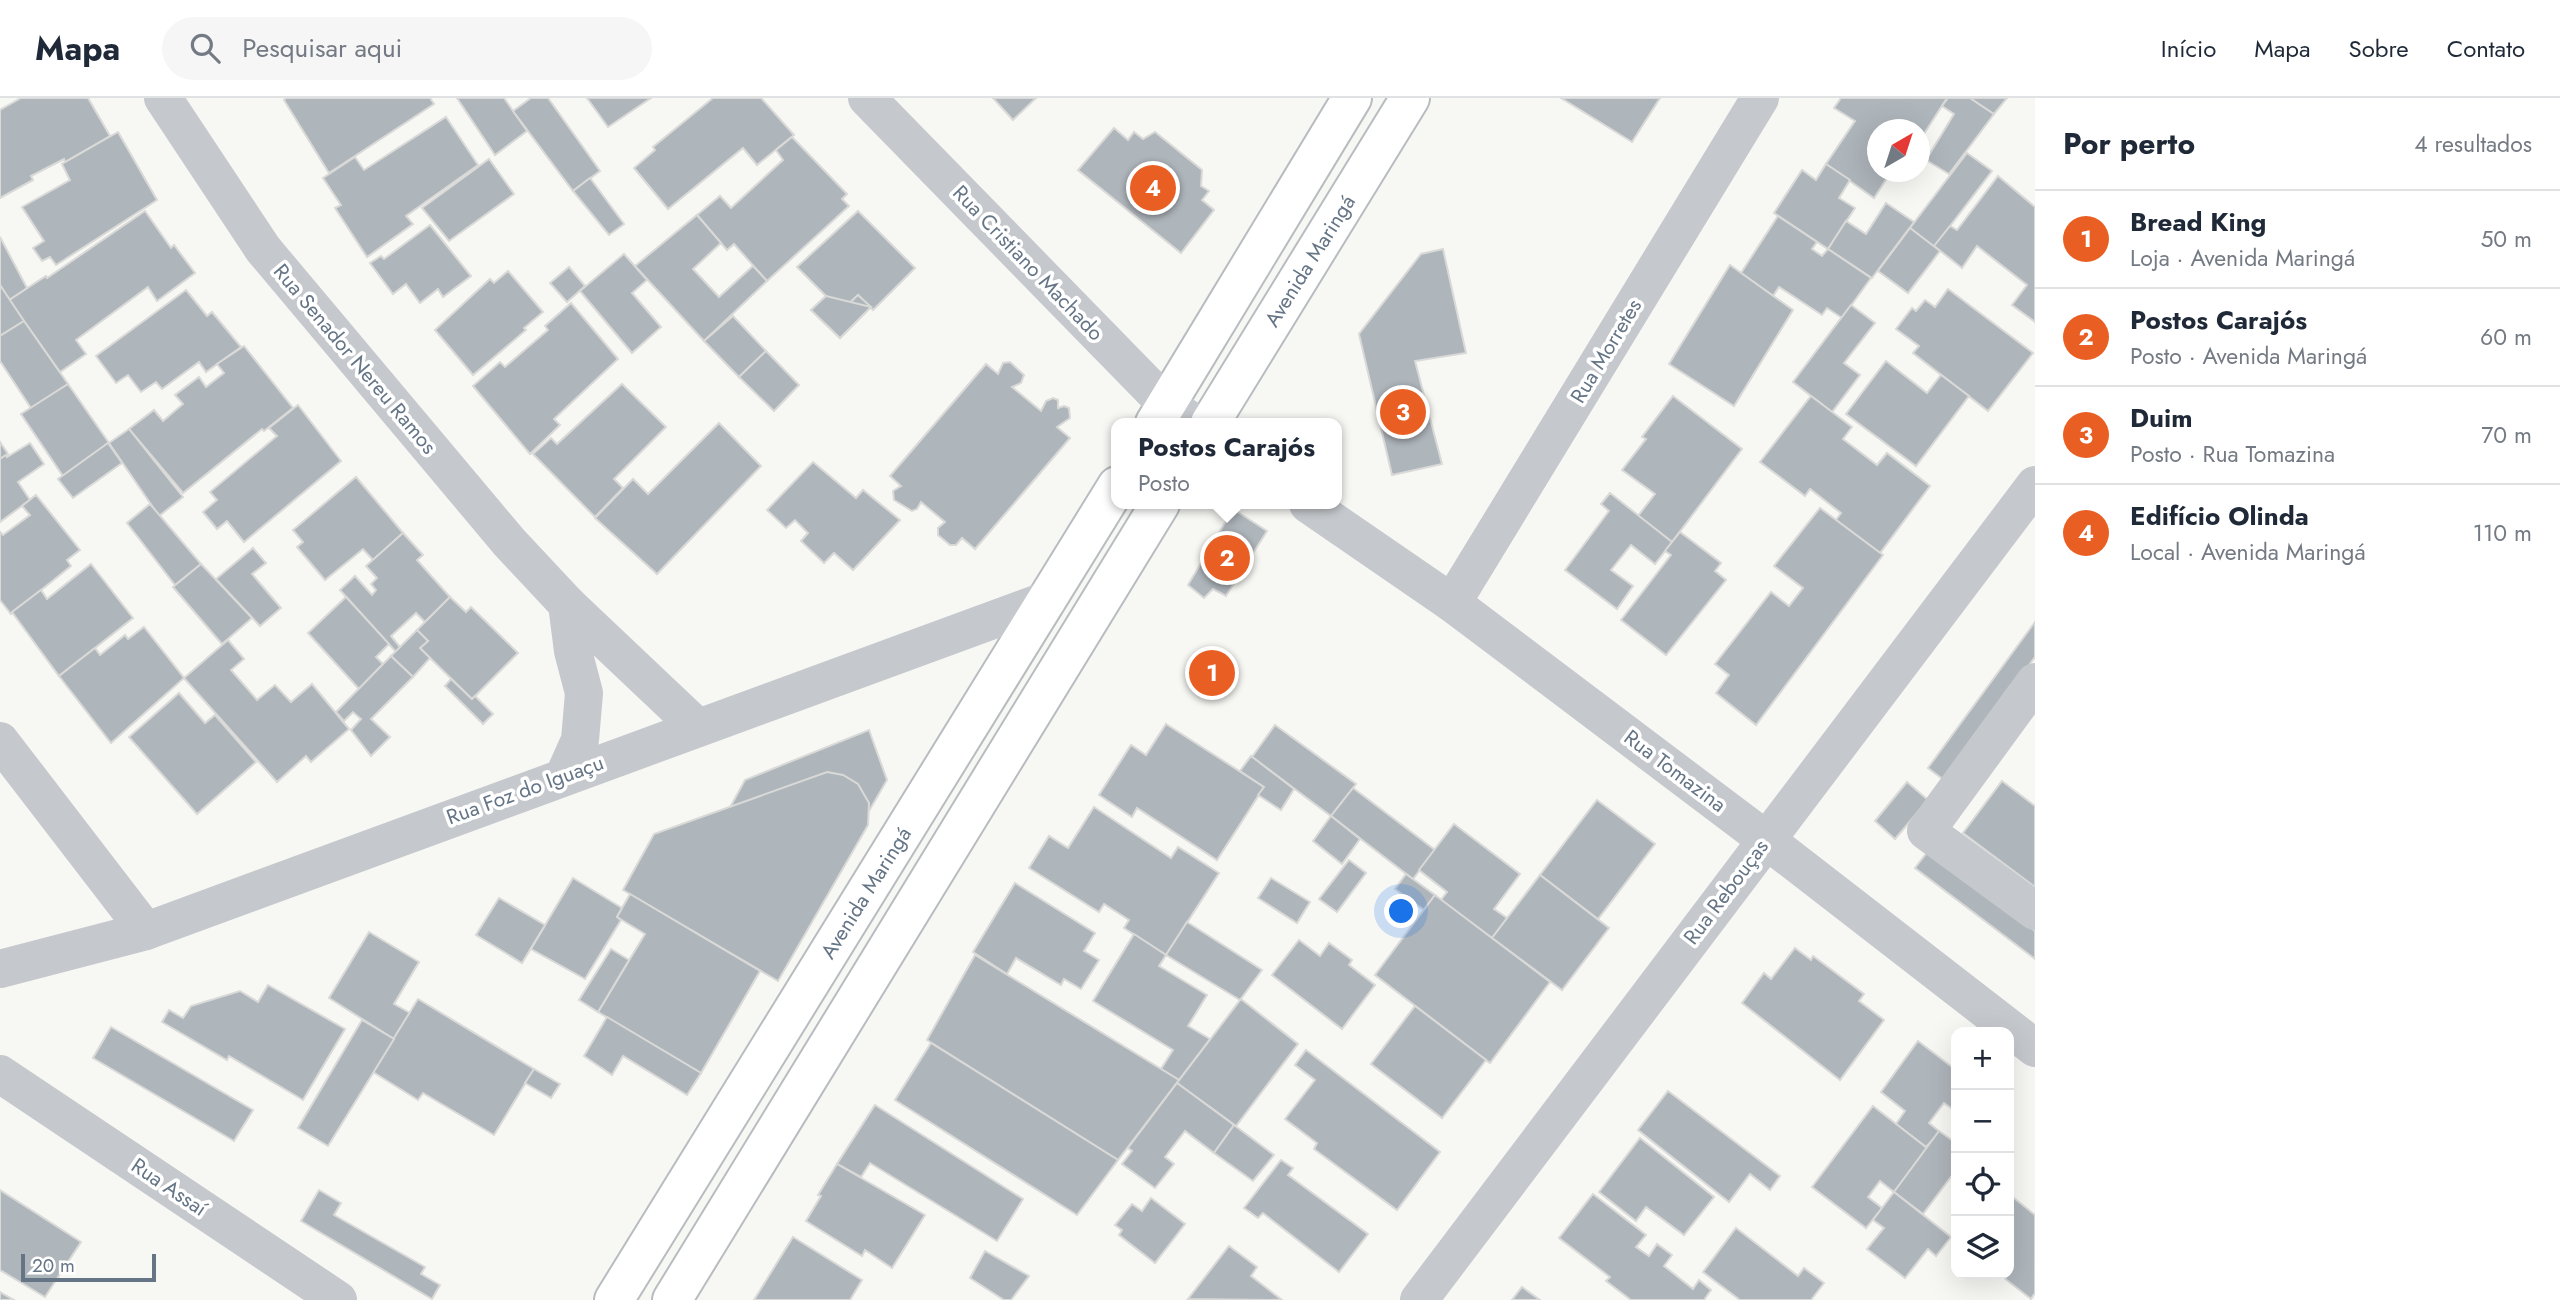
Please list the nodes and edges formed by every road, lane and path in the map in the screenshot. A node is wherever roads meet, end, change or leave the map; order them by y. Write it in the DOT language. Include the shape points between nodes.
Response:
graph roads {
  1 [pos="163,98"];
  2 [pos="867,98"];
  3 [pos="1352,98"];
  4 [pos="1410,98"];
  5 [pos="1760,98"];
  6 [pos="1172,417"];
  7 [pos="1213,418"];
  8 [pos="2035,485"];
  9 [pos="1111,496"];
  10 [pos="1157,509"];
  11 [pos="1315,509"];
  12 [pos="1047,600"];
  13 [pos="1452,603"];
  14 [pos="567,604"];
  15 [pos="2035,682"];
  16 [pos="697,727"];
  17 [pos="0,741"];
  18 [pos="564,776"];
  19 [pos="1765,839"];
  20 [pos="2035,911"];
  21 [pos="146,931"];
  22 [pos="0,969"];
  23 [pos="2035,1048"];
  24 [pos="0,1074"];
  25 [pos="338,1300"];
  26 [pos="614,1300"];
  27 [pos="672,1300"];
  28 [pos="1419,1300"];
  1 -- 14 [label="street, Rua Senador Nereu Ramos" via="263,249 509,542"];
  2 -- 6 [label="street, Rua Cristiano Machado"];
  3 -- 6 [label="main road"];
  4 -- 7 [label="main road, Avenida Maringá"];
  5 -- 13 [label="street, Rua Morretes"];
  8 -- 19 [label="street, Rua Rebouças"];
  9 -- 12 [label="main road, Avenida Maringá"];
  10 -- 27 [label="main road"];
  11 -- 13 [label="street, Rua Tomazina"];
  12 -- 16 [label="street, Rua Foz do Iguaçu"];
  12 -- 26 [label="main road, Avenida Maringá"];
  13 -- 19 [label="street, Rua Tomazina"];
  14 -- 16 [label="street, Rua Senador Nereu Ramos"];
  14 -- 18 [label="street" via="584,693 580,740"];
  15 -- 20 [label="street" via="1926,831"];
  16 -- 18 [label="street, Rua Foz do Iguaçu"];
  17 -- 21 [label="street"];
  18 -- 21 [label="street, Rua Foz do Iguaçu"];
  19 -- 23 [label="street, Rua Tomazina"];
  19 -- 28 [label="street, Rua Rebouças"];
  21 -- 22 [label="street, Rua Foz do Iguaçu"];
  24 -- 25 [label="street, Rua Assaí"];
}
